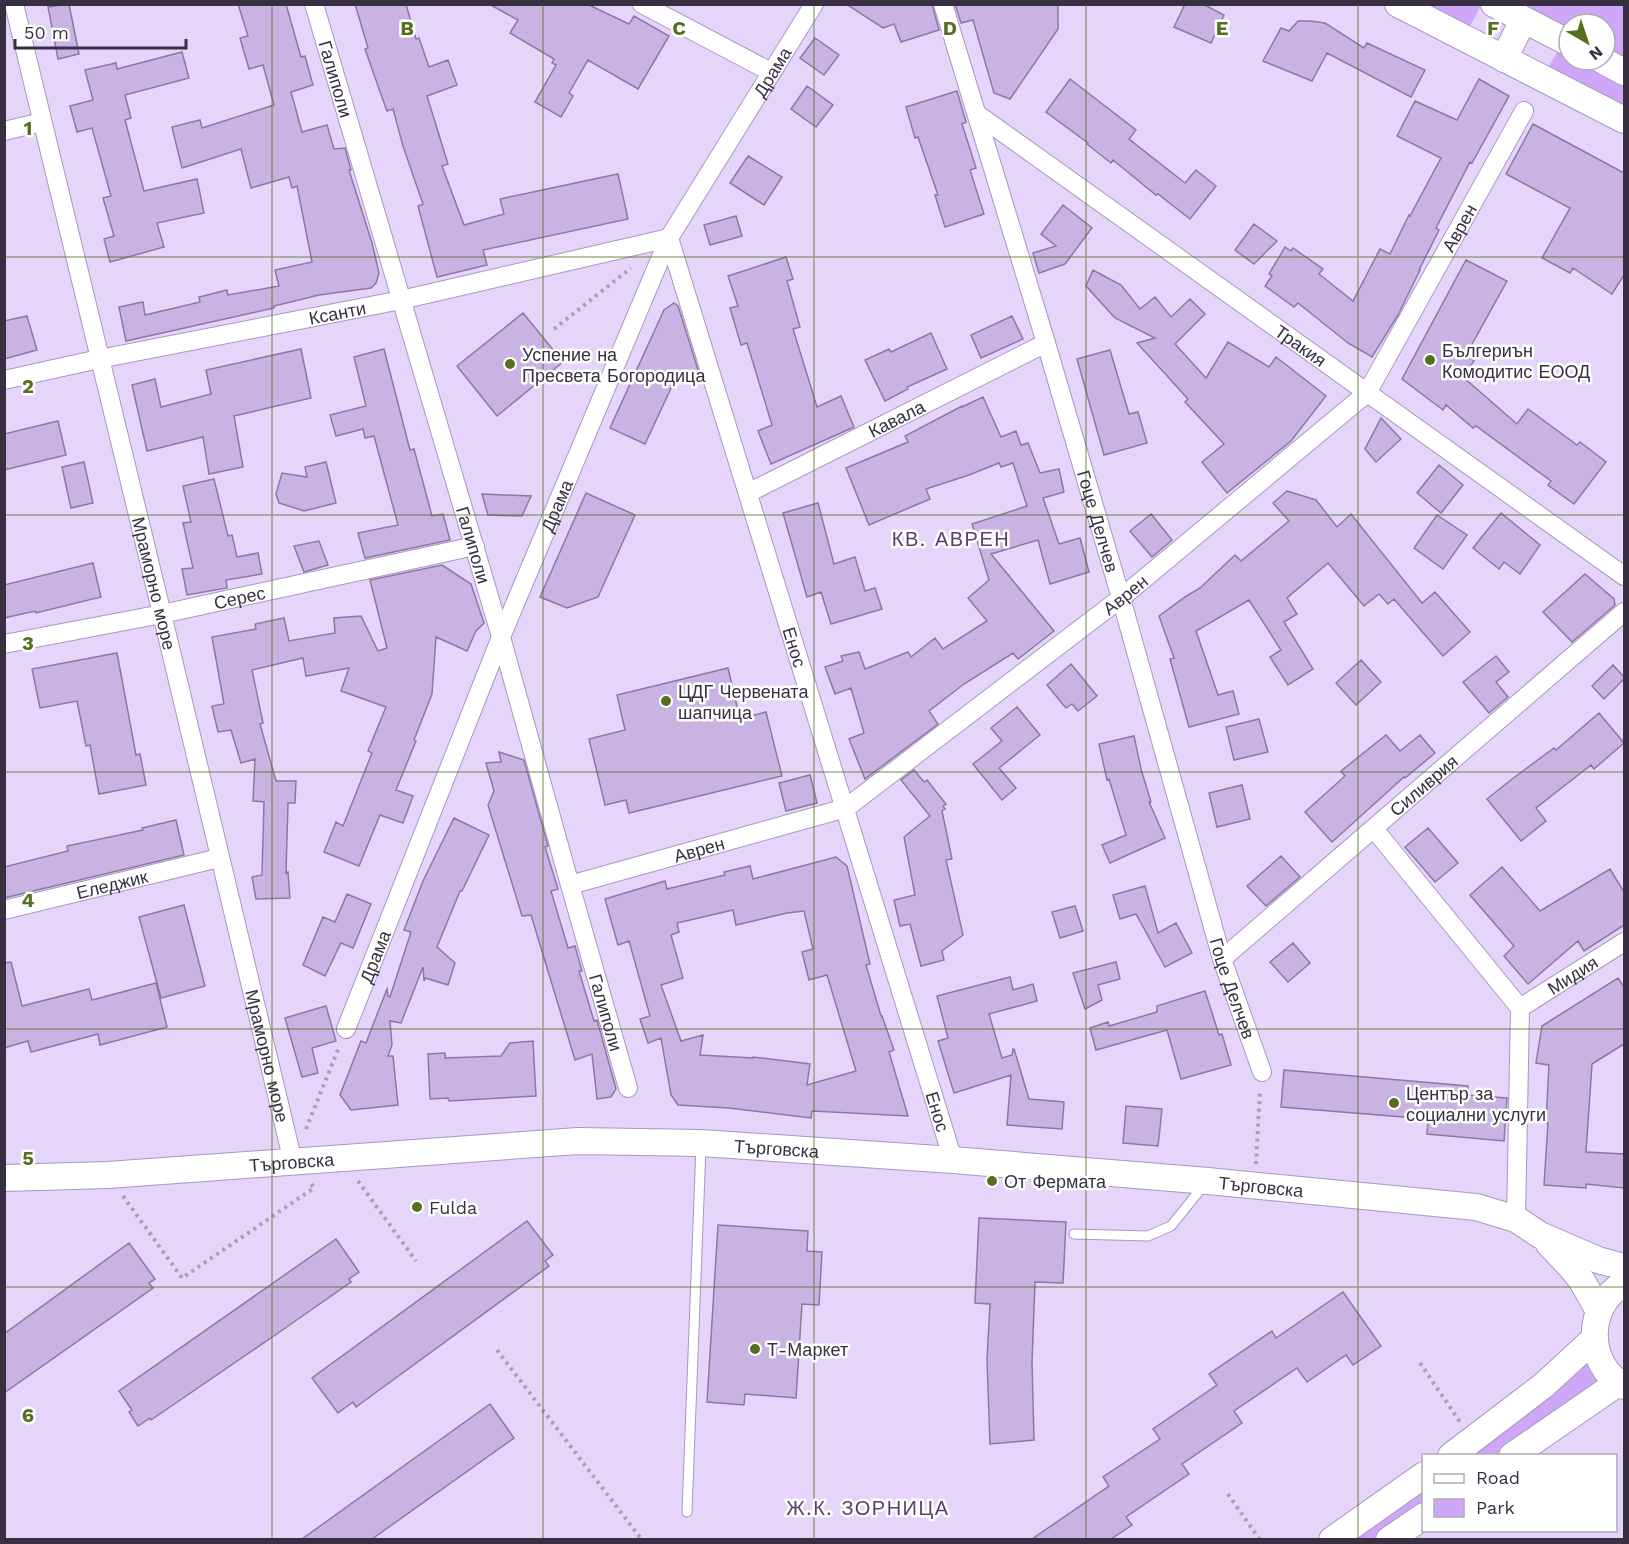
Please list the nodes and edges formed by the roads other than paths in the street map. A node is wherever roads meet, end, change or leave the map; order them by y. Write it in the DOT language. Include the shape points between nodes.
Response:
graph roads {
  1 [pos="14,4"];
  2 [pos="314,4"];
  3 [pos="642,4"];
  4 [pos="814,4"];
  5 [pos="943,4"];
  6 [pos="1398,4"];
  7 [pos="1494,4"];
  8 [pos="1525,16"];
  9 [pos="1557,36"];
  10 [pos="1504,59"];
  11 [pos="771,72"];
  12 [pos="1524,111"];
  13 [pos="976,114"];
  14 [pos="1624,120"];
  15 [pos="42,122"];
  16 [pos="4,131"];
  17 [pos="669,238"];
  18 [pos="401,300"];
  19 [pos="1046,343"];
  20 [pos="99,359"];
  21 [pos="4,380"];
  22 [pos="1368,393"];
  23 [pos="748,493"];
  24 [pos="475,546"];
  25 [pos="1624,576"];
  26 [pos="1121,598"];
  27 [pos="1624,612"];
  28 [pos="162,614"];
  29 [pos="501,637"];
  30 [pos="4,644"];
  31 [pos="846,808"];
  32 [pos="1374,829"];
  33 [pos="219,858"];
  34 [pos="570,885"];
  35 [pos="4,910"];
  36 [pos="1624,942"];
  37 [pos="1222,959"];
  38 [pos="1520,1008"];
  39 [pos="345,1029"];
  40 [pos="1262,1072"];
  41 [pos="628,1088"];
  42 [pos="701,1143"];
  43 [pos="953,1160"];
  44 [pos="292,1162"];
  45 [pos="4,1178"];
  46 [pos="1208,1181"];
  47 [pos="1515,1219"];
  48 [pos="1074,1234"];
  49 [pos="1540,1235"];
  50 [pos="1624,1268"];
  51 [pos="1624,1284"];
  52 [pos="1599,1311"];
  53 [pos="1594,1338"];
  54 [pos="1621,1384"];
  55 [pos="1452,1454"];
  56 [pos="1514,1454"];
  57 [pos="1422,1476"];
  58 [pos="687,1512"];
  59 [pos="1422,1517"];
  60 [pos="1332,1539"];
  61 [pos="1389,1539"];
  1 -- 15 [label="street, Мраморно море"];
  2 -- 18 [label="street, Галиполи"];
  3 -- 11 [label="street"];
  4 -- 11 [label="street, Драма"];
  5 -- 13 [label="street, Гоце Делчев"];
  6 -- 10 [label="street"];
  7 -- 8 [label="street"];
  8 -- 9 [label="street"];
  8 -- 10 [label="street"];
  10 -- 14 [label="street"];
  11 -- 17 [label="street, Драма"];
  12 -- 22 [label="street, Аврен"];
  13 -- 19 [label="street, Гоце Делчев"];
  13 -- 22 [label="street, Тракия"];
  15 -- 16 [label="street"];
  15 -- 20 [label="street, Мраморно море"];
  17 -- 18 [label="street, Ксанти"];
  17 -- 23 [label="street, Енос"];
  17 -- 29 [label="street, Драма"];
  18 -- 20 [label="street, Ксанти"];
  18 -- 24 [label="street, Галиполи"];
  19 -- 23 [label="street, Кавала"];
  19 -- 26 [label="street, Гоце Делчев"];
  20 -- 21 [label="street, Ксанти"];
  20 -- 28 [label="street, Мраморно море"];
  22 -- 25 [label="street, Тракия"];
  22 -- 26 [label="street, Аврен"];
  23 -- 31 [label="street, Енос"];
  24 -- 28 [label="street, Серес"];
  24 -- 29 [label="street, Галиполи"];
  26 -- 31 [label="street, Аврен"];
  26 -- 37 [label="street, Гоце Делчев"];
  27 -- 32 [label="street, Силиврия"];
  28 -- 30 [label="street, Серес"];
  28 -- 33 [label="street, Мраморно море"];
  29 -- 34 [label="street, Галиполи"];
  29 -- 39 [label="street, Драма"];
  31 -- 34 [label="street, Аврен"];
  31 -- 43 [label="street, Енос"];
  32 -- 37 [label="street, Силиврия"];
  32 -- 38 [label="street"];
  33 -- 35 [label="street, Еледжик"];
  33 -- 44 [label="street, Мраморно море"];
  34 -- 41 [label="street, Галиполи"];
  36 -- 38 [label="street, Мидия"];
  37 -- 40 [label="street, Гоце Делчев"];
  38 -- 47 [label="street"];
  42 -- 43 [label="street, Търговска"];
  42 -- 44 [label="street, Търговска" via="578,1141"];
  42 -- 58 [label="lane"];
  43 -- 46 [label="street, Търговска"];
  44 -- 45 [label="street, Търговска"];
  46 -- 47 [label="street, Търговска" via="1476,1207"];
  46 -- 48 [label="lane" via="1171,1226 1148,1236"];
  47 -- 49 [label="street, Търговска"];
  49 -- 50 [label="street, Търговска"];
  49 -- 52 [label="street, Търговска" via="1582,1281"];
  51 -- 52 [label="street"];
  52 -- 53 [label="street"];
  53 -- 54 [label="street" via="1602,1364"];
  53 -- 55 [label="street" via="1544,1385"];
  54 -- 56 [label="street"];
  57 -- 60 [label="street"];
  59 -- 61 [label="street"];
}
